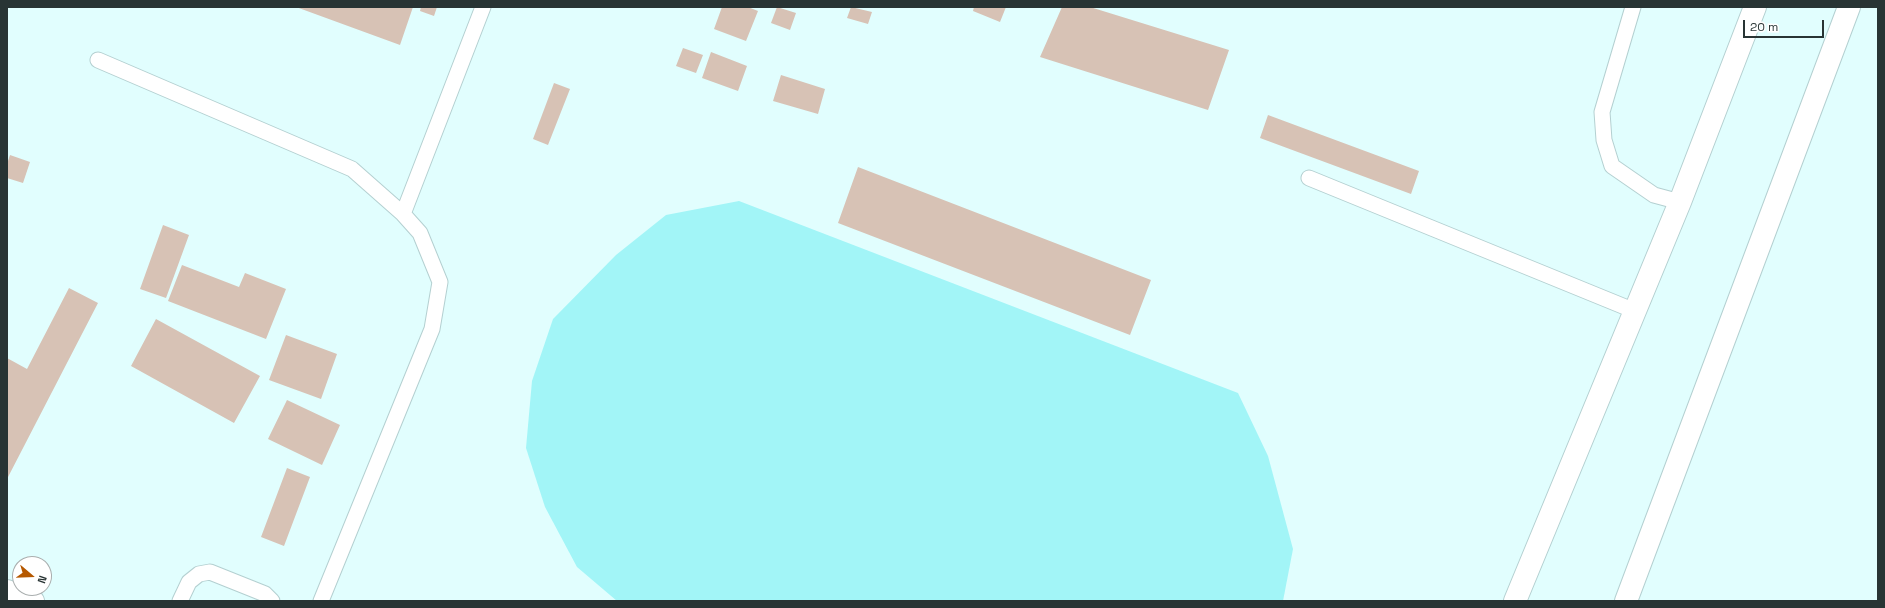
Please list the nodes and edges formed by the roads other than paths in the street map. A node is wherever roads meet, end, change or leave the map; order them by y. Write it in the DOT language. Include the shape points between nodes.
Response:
graph roads {
  1 [pos="483,7"];
  2 [pos="1633,7"];
  3 [pos="1755,7"];
  4 [pos="1849,7"];
  5 [pos="98,60"];
  6 [pos="1309,178"];
  7 [pos="1680,202"];
  8 [pos="403,214"];
  9 [pos="1635,311"];
  10 [pos="7,591"];
  11 [pos="33,601"];
  12 [pos="180,601"];
  13 [pos="272,601"];
  14 [pos="321,601"];
  15 [pos="1515,601"];
  16 [pos="1626,601"];
  1 -- 8 [label="lane"];
  2 -- 7 [label="lane" via="1602,112 1604,140 1612,166 1654,195"];
  3 -- 7 [label="street"];
  4 -- 16 [label="street"];
  5 -- 8 [label="lane" via="352,169"];
  6 -- 9 [label="lane"];
  7 -- 9 [label="street"];
  8 -- 14 [label="lane" via="420,233 440,282 432,329"];
  9 -- 15 [label="street"];
  10 -- 11 [label="street"];
  12 -- 13 [label="lane" via="189,582 199,574 210,572 265,594"];
}
